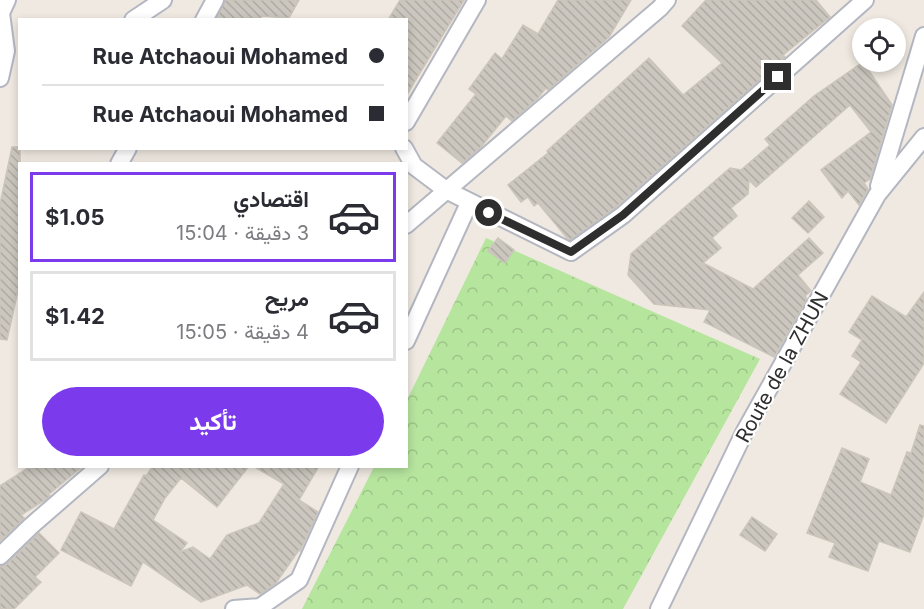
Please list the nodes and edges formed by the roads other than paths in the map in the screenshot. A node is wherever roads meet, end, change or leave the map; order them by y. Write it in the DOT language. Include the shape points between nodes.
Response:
graph roads {
  1 [pos="163,0"];
  2 [pos="215,0"];
  3 [pos="477,0"];
  4 [pos="667,0"];
  5 [pos="865,0"];
  6 [pos="3,9"];
  7 [pos="136,18"];
  8 [pos="205,18"];
  9 [pos="924,36"];
  10 [pos="13,50"];
  11 [pos="0,78"];
  12 [pos="408,119"];
  13 [pos="924,137"];
  14 [pos="405,150"];
  15 [pos="447,190"];
  16 [pos="877,195"];
  17 [pos="469,203"];
  18 [pos="408,223"];
  19 [pos="408,337"];
  20 [pos="98,468"];
  21 [pos="349,468"];
  22 [pos="0,556"];
  23 [pos="260,608"];
  24 [pos="234,609"];
  25 [pos="659,609"];
  1 -- 7 [label="street"];
  2 -- 8 [label="street"];
  3 -- 12 [label="street"];
  4 -- 15 [label="street"];
  5 -- 17 [label="street" via="623,215 571,252"];
  6 -- 10 [label="street"];
  9 -- 16 [label="street"];
  10 -- 11 [label="street"];
  13 -- 16 [label="street, Route de la ZHUN"];
  14 -- 15 [label="street" via="414,166"];
  15 -- 17 [label="street"];
  15 -- 18 [label="street"];
  16 -- 25 [label="street, Route de la ZHUN" via="744,433"];
  17 -- 19 [label="street"];
  20 -- 22 [label="street"];
  21 -- 23 [label="street" via="299,580"];
  23 -- 24 [label="street"];
}
